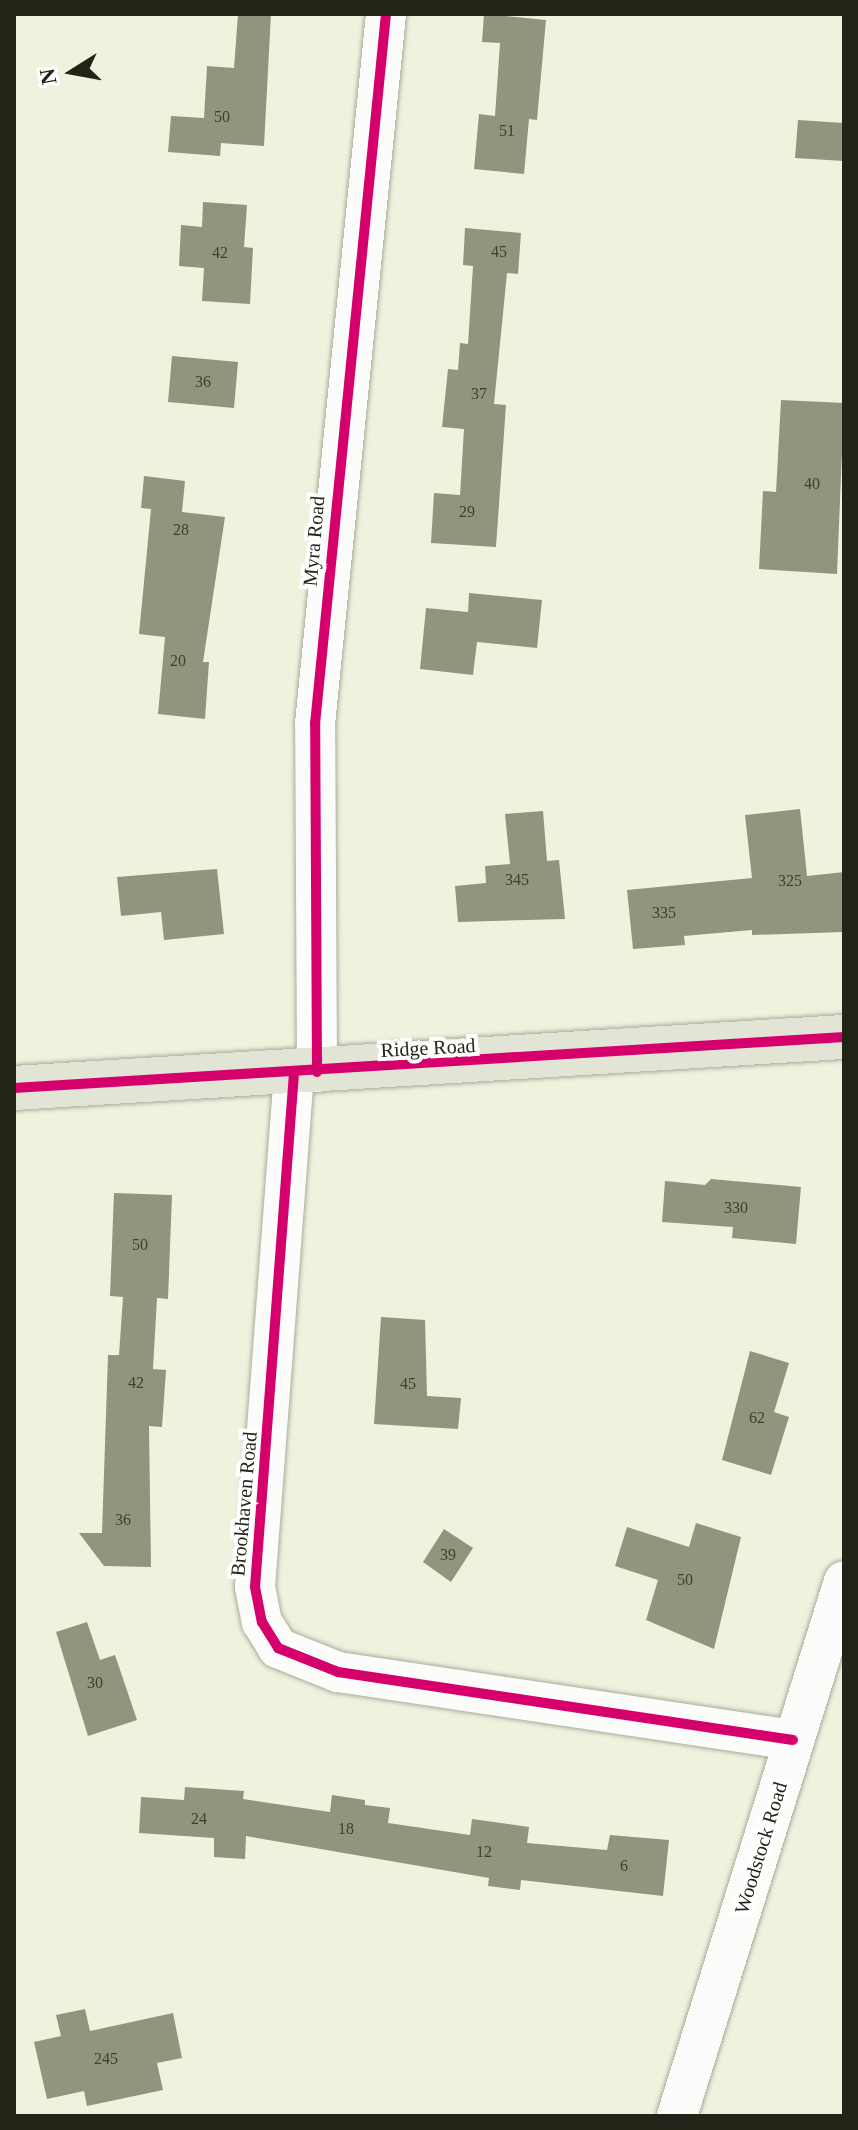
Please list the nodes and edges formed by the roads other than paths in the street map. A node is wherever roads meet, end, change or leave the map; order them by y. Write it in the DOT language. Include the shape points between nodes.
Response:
graph roads {
  1 [pos="386,14"];
  2 [pos="844,1037"];
  3 [pos="306,1073"];
  4 [pos="14,1088"];
  5 [pos="844,1581"];
  6 [pos="793,1740"];
  7 [pos="677,2116"];
  1 -- 3 [label="street, Myra Road" via="315,724"];
  2 -- 3 [label="main road, Ridge Road"];
  3 -- 4 [label="main road, Ridge Road"];
  3 -- 6 [label="street, Brookhaven Road" via="255,1587 262,1622 278,1648 338,1672"];
  5 -- 6 [label="street, Woodstock Road"];
  6 -- 7 [label="street, Woodstock Road"];
}
